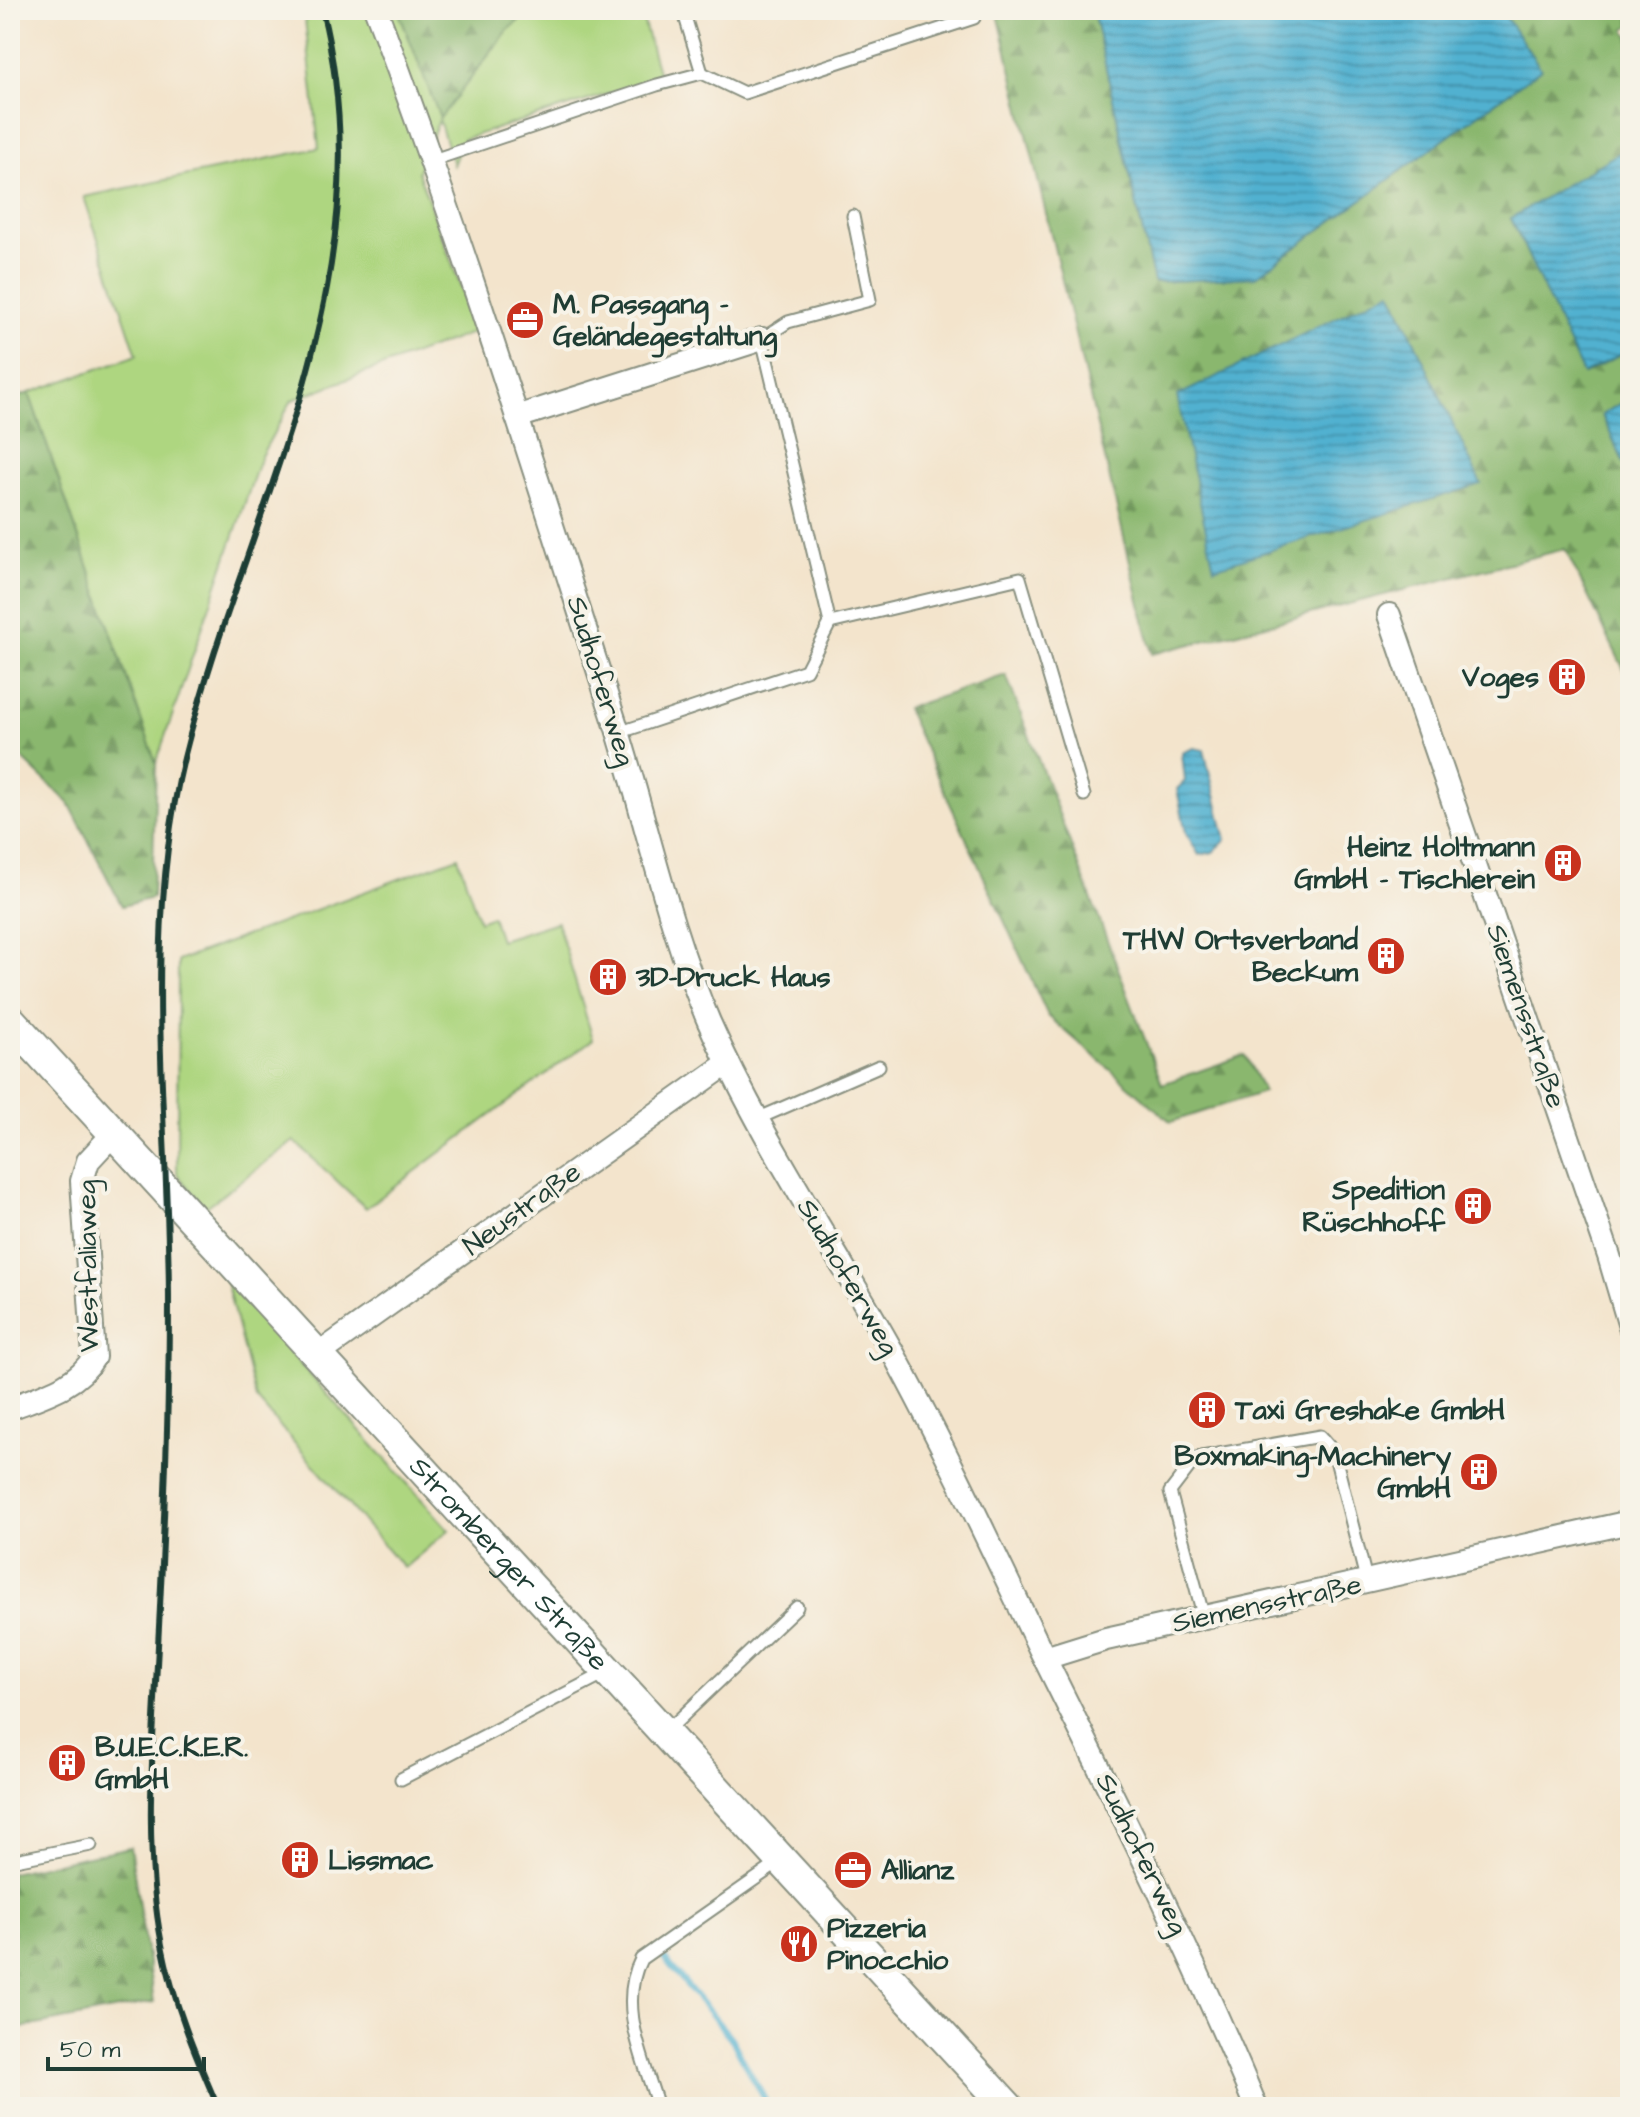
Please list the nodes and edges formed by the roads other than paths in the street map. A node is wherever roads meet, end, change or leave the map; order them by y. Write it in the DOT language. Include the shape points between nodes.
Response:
graph roads {
  1 [pos="376,10"];
  2 [pos="683,10"];
  3 [pos="974,18"];
  4 [pos="702,73"];
  5 [pos="430,161"];
  6 [pos="853,216"];
  7 [pos="762,339"];
  8 [pos="517,417"];
  9 [pos="1389,615"];
  10 [pos="830,623"];
  11 [pos="618,733"];
  12 [pos="1084,795"];
  13 [pos="10,1020"];
  14 [pos="728,1063"];
  15 [pos="879,1066"];
  16 [pos="757,1119"];
  17 [pos="114,1133"];
  18 [pos="1630,1327"];
  19 [pos="316,1356"];
  20 [pos="10,1408"];
  21 [pos="1630,1522"];
  22 [pos="1367,1583"];
  23 [pos="797,1607"];
  24 [pos="1204,1618"];
  25 [pos="1045,1658"];
  26 [pos="610,1670"];
  27 [pos="666,1732"];
  28 [pos="401,1779"];
  29 [pos="91,1845"];
  30 [pos="10,1861"];
  31 [pos="782,1861"];
  32 [pos="658,2107"];
  33 [pos="1008,2107"];
  34 [pos="1256,2107"];
  1 -- 5 [label="street, Sudhoferweg"];
  2 -- 4 [label="lane"];
  3 -- 4 [label="lane" via="744,93"];
  4 -- 5 [label="lane"];
  5 -- 8 [label="street, Sudhoferweg"];
  6 -- 7 [label="lane" via="870,300 788,322"];
  7 -- 8 [label="street"];
  7 -- 10 [label="lane"];
  8 -- 11 [label="street, Sudhoferweg"];
  9 -- 18 [label="street, Siemensstraße"];
  10 -- 11 [label="lane" via="806,670"];
  10 -- 12 [label="lane" via="1020,578"];
  11 -- 14 [label="street, Sudhoferweg" via="687,965"];
  13 -- 17 [label="main road, Stromberger Straße"];
  14 -- 16 [label="street, Sudhoferweg"];
  14 -- 19 [label="street, Neustraße"];
  15 -- 16 [label="lane"];
  16 -- 25 [label="street, Sudhoferweg" via="893,1354"];
  17 -- 19 [label="main road, Stromberger Straße"];
  17 -- 20 [label="street, Westfaliaweg" via="88,1161 82,1181 94,1357 69,1383"];
  19 -- 26 [label="main road, Stromberger Straße"];
  21 -- 22 [label="street, Siemensstraße"];
  22 -- 24 [label="street, Siemensstraße"];
  22 -- 24 [label="lane" via="1334,1452 1320,1436 1196,1458 1170,1492"];
  23 -- 27 [label="lane"];
  24 -- 25 [label="street, Siemensstraße"];
  25 -- 34 [label="street, Sudhoferweg" via="1205,1984"];
  26 -- 27 [label="main road, Stromberger Straße"];
  26 -- 28 [label="lane"];
  27 -- 31 [label="main road, Stromberger Straße"];
  29 -- 30 [label="lane"];
  31 -- 32 [label="lane" via="641,1959 631,1979 629,2007"];
  31 -- 33 [label="main road, Stromberger Straße"];
}
